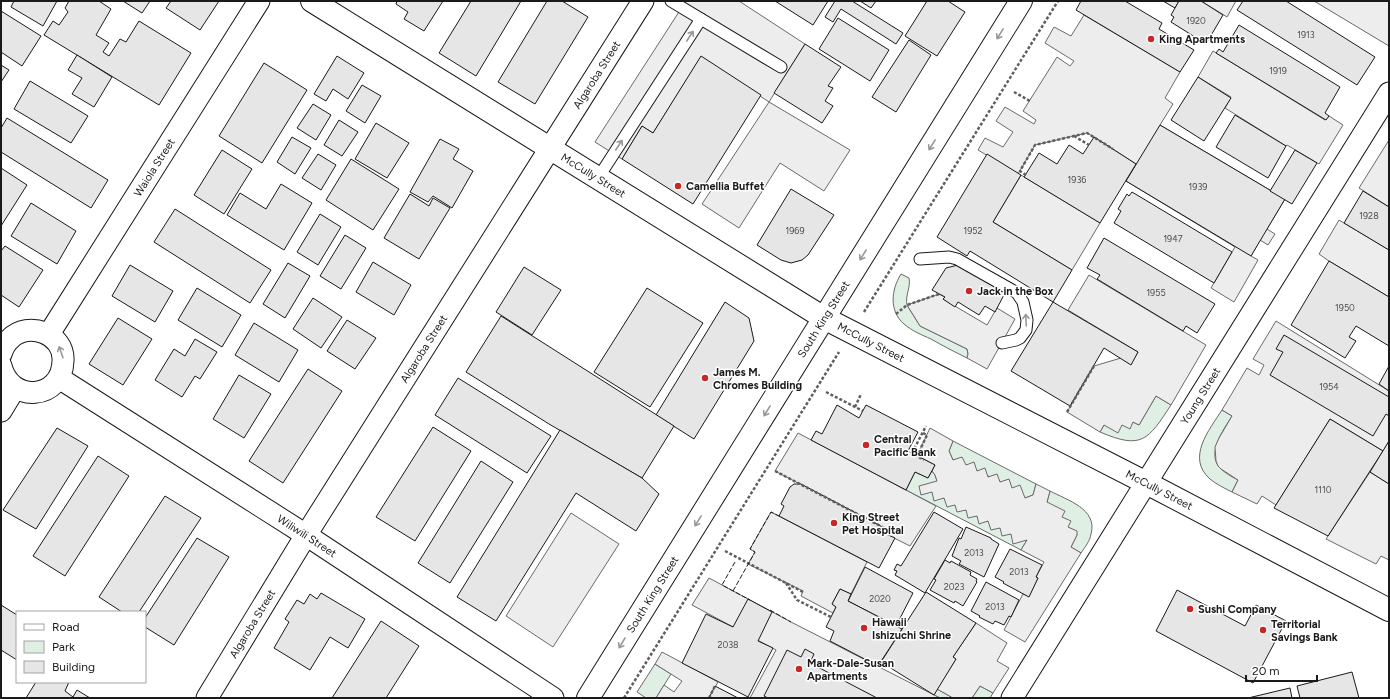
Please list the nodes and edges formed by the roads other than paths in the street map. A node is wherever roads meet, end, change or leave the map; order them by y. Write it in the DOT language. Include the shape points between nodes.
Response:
graph roads {
  1 [pos="259,1"];
  2 [pos="312,1"];
  3 [pos="643,1"];
  4 [pos="671,1"];
  5 [pos="1021,1"];
  6 [pos="701,19"];
  7 [pos="781,67"];
  8 [pos="1389,93"];
  9 [pos="550,148"];
  10 [pos="598,178"];
  11 [pos="920,259"];
  12 [pos="824,318"];
  13 [pos="49,334"];
  14 [pos="1002,343"];
  15 [pos="2,348"];
  16 [pos="1,366"];
  17 [pos="59,378"];
  18 [pos="15,388"];
  19 [pos="1,411"];
  20 [pos="1146,483"];
  21 [pos="306,535"];
  22 [pos="1389,610"];
  23 [pos="207,698"];
  24 [pos="553,698"];
  25 [pos="588,698"];
  26 [pos="1012,698"];
  1 -- 13 [label="street, Waiola Street"];
  2 -- 9 [label="main road, McCully Street"];
  3 -- 9 [label="street, Algaroba Street"];
  4 -- 6 [label="lane"];
  5 -- 12 [label="main road, South King Street, one-way"];
  6 -- 7 [label="lane"];
  10 -- 6 [label="lane, one-way"];
  8 -- 20 [label="street, Young Street"];
  9 -- 10 [label="main road, McCully Street"];
  9 -- 21 [label="street, Algaroba Street"];
  10 -- 12 [label="main road, McCully Street"];
  14 -- 11 [label="lane, one-way" via="1020,338 1027,326 1025,307 1017,293 957,259"];
  12 -- 20 [label="main road, McCully Street"];
  12 -- 25 [label="main road, South King Street, one-way"];
  13 -- 15 [label="street" via="39,330 19,332"];
  17 -- 13 [label="street, one-way" via="64,359 62,349"];
  16 -- 18 [label="street" via="8,382"];
  17 -- 18 [label="street" via="44,391 24,392"];
  17 -- 21 [label="street, Wiliwili Street"];
  18 -- 19 [label="street"];
  20 -- 22 [label="main road, McCully Street"];
  20 -- 26 [label="street, Young Street"];
  21 -- 23 [label="street, Algaroba Street"];
  21 -- 24 [label="street, Wiliwili Street"];
}
